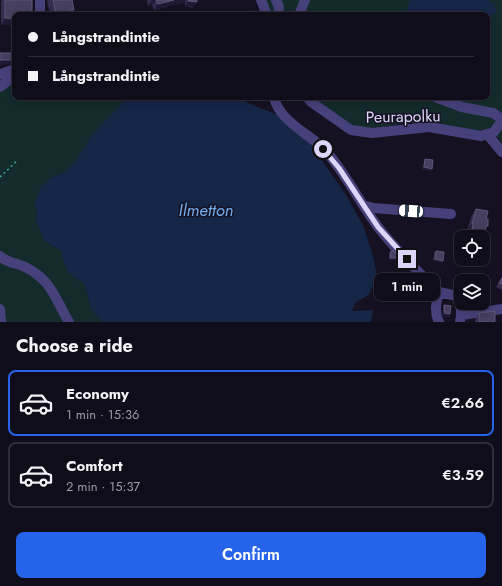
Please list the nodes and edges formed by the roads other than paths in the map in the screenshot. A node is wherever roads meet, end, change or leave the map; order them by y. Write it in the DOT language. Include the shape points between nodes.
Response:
graph roads {
  1 [pos="40,0"];
  2 [pos="261,0"];
  3 [pos="276,0"];
  4 [pos="305,0"];
  5 [pos="40,12"];
  6 [pos="266,12"];
  7 [pos="278,12"];
  8 [pos="300,12"];
  9 [pos="12,70"];
  10 [pos="0,74"];
  11 [pos="12,78"];
  12 [pos="0,87"];
  13 [pos="275,100"];
  14 [pos="314,100"];
  15 [pos="442,100"];
  16 [pos="501,123"];
  17 [pos="487,134"];
  18 [pos="502,152"];
  19 [pos="363,205"];
  20 [pos="450,214"];
  21 [pos="0,256"];
  22 [pos="439,292"];
  23 [pos="0,309"];
  24 [pos="502,309"];
  25 [pos="461,318"];
  26 [pos="1,322"];
  27 [pos="69,322"];
  28 [pos="439,322"];
  1 -- 5 [label="street"];
  2 -- 6 [label="street"];
  3 -- 7 [label="street"];
  4 -- 8 [label="street"];
  9 -- 10 [label="street"];
  11 -- 12 [label="street"];
  13 -- 19 [label="street" via="276,106 286,117 331,158"];
  14 -- 17 [label="street, Peurapolku" via="351,130 372,133 430,127 481,136"];
  15 -- 16 [label="street" via="492,114"];
  16 -- 17 [label="street" via="493,133"];
  17 -- 18 [label="street"];
  19 -- 20 [label="street"];
  19 -- 22 [label="street" via="386,237"];
  21 -- 27 [label="street" via="4,260 25,267 45,280"];
  22 -- 25 [label="street" via="457,296"];
  22 -- 28 [label="street" via="436,303"];
  23 -- 26 [label="street"];
  24 -- 25 [label="street"];
}
